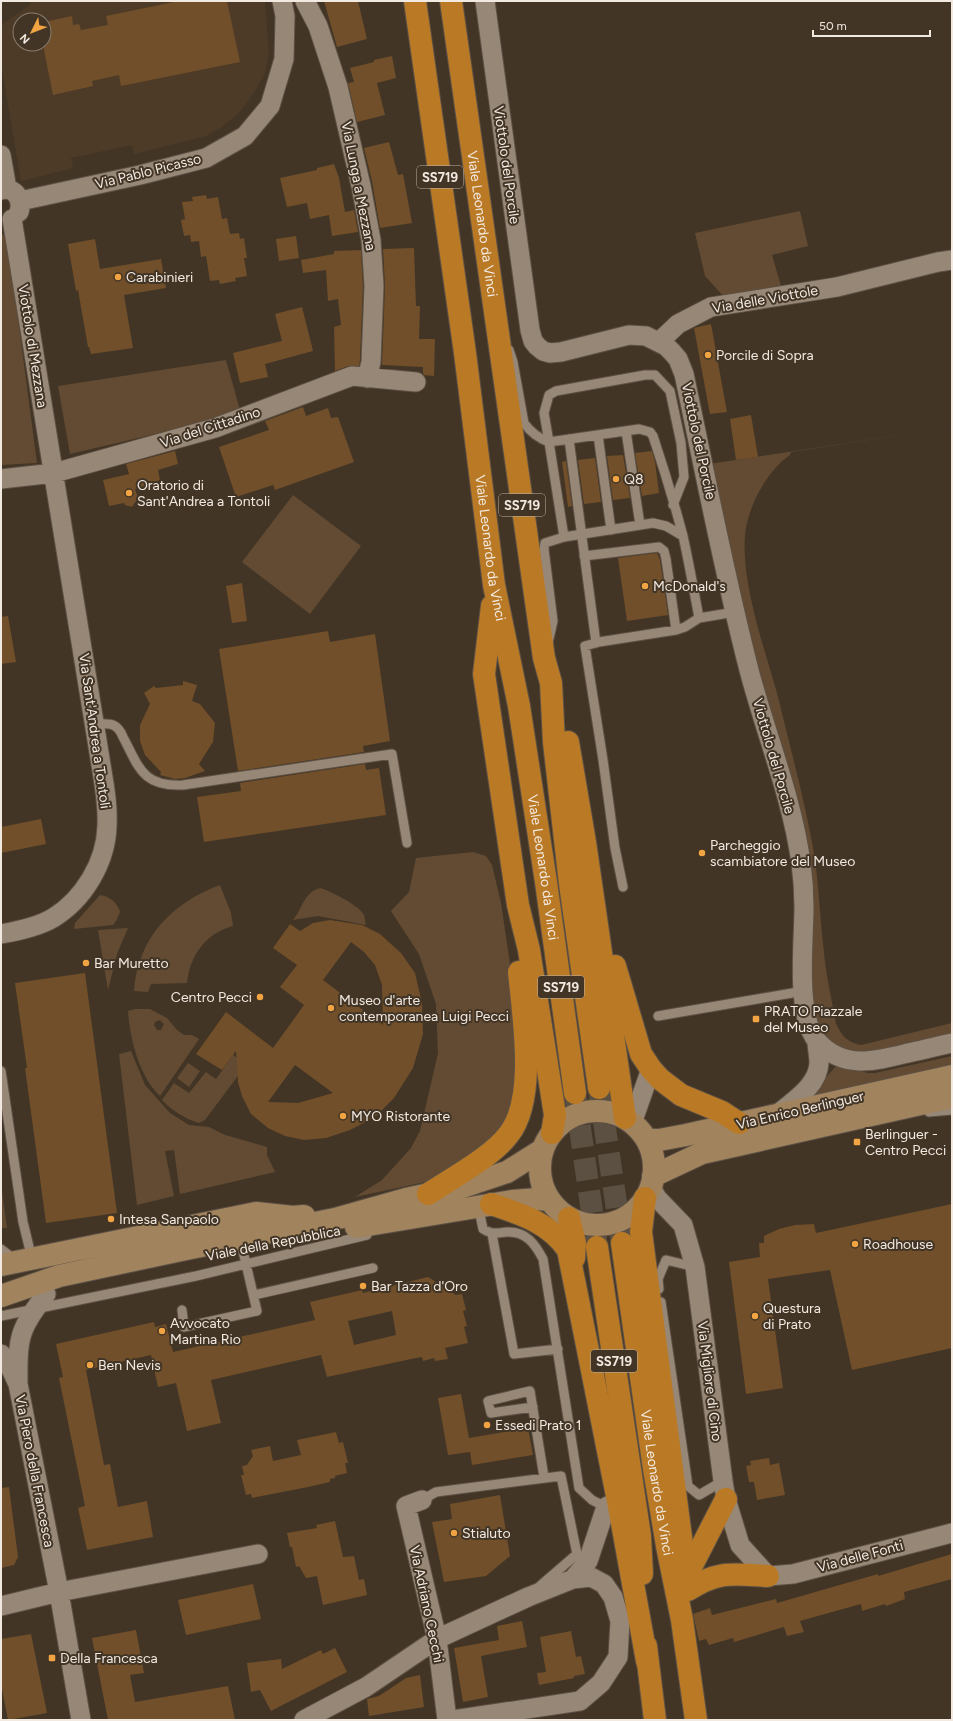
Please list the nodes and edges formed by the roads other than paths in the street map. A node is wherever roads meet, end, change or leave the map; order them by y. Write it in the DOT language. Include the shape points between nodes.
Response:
graph roads {
  1 [pos="282,1"];
  2 [pos="305,1"];
  3 [pos="416,1"];
  4 [pos="451,1"];
  5 [pos="485,1"];
  6 [pos="1,155"];
  7 [pos="9,193"];
  8 [pos="6,219"];
  9 [pos="952,260"];
  10 [pos="496,327"];
  11 [pos="659,342"];
  12 [pos="367,378"];
  13 [pos="416,382"];
  14 [pos="626,431"];
  15 [pos="598,435"];
  16 [pos="569,439"];
  17 [pos="549,442"];
  18 [pos="54,473"];
  19 [pos="1,479"];
  20 [pos="673,505"];
  21 [pos="640,525"];
  22 [pos="611,530"];
  23 [pos="581,534"];
  24 [pos="683,536"];
  25 [pos="564,537"];
  26 [pos="584,556"];
  27 [pos="494,584"];
  28 [pos="735,612"];
  29 [pos="699,618"];
  30 [pos="676,630"];
  31 [pos="596,643"];
  32 [pos="544,658"];
  33 [pos="551,683"];
  34 [pos="95,724"];
  35 [pos="584,842"];
  36 [pos="407,843"];
  37 [pos="623,887"];
  38 [pos="519,909"];
  39 [pos="1,934"];
  40 [pos="804,991"];
  41 [pos="658,1016"];
  42 [pos="817,1041"];
  43 [pos="952,1042"];
  44 [pos="651,1069"];
  45 [pos="1,1071"];
  46 [pos="952,1076"];
  47 [pos="599,1088"];
  48 [pos="575,1093"];
  49 [pos="952,1097"];
  50 [pos="952,1110"];
  51 [pos="778,1114"];
  52 [pos="628,1121"];
  53 [pos="848,1121"];
  54 [pos="739,1123"];
  55 [pos="647,1140"];
  56 [pos="547,1141"];
  57 [pos="650,1187"];
  58 [pos="428,1194"];
  59 [pos="406,1200"];
  60 [pos="550,1200"];
  61 [pos="484,1205"];
  62 [pos="569,1218"];
  63 [pos="492,1234"];
  64 [pos="622,1243"];
  65 [pos="597,1247"];
  66 [pos="244,1255"];
  67 [pos="12,1259"];
  68 [pos="695,1267"];
  69 [pos="373,1268"];
  70 [pos="574,1276"];
  71 [pos="254,1295"];
  72 [pos="1,1296"];
  73 [pos="40,1302"];
  74 [pos="1,1310"];
  75 [pos="182,1310"];
  76 [pos="1,1316"];
  77 [pos="558,1349"];
  78 [pos="1,1354"];
  79 [pos="18,1384"];
  80 [pos="533,1407"];
  81 [pos="544,1477"];
  82 [pos="724,1490"];
  83 [pos="422,1500"];
  84 [pos="612,1504"];
  85 [pos="952,1533"];
  86 [pos="258,1554"];
  87 [pos="768,1576"];
  88 [pos="573,1579"];
  89 [pos="687,1583"];
  90 [pos="59,1592"];
  91 [pos="528,1597"];
  92 [pos="1,1606"];
  93 [pos="682,1620"];
  94 [pos="436,1638"];
  95 [pos="647,1661"];
  96 [pos="81,1720"];
  97 [pos="304,1720"];
  98 [pos="447,1720"];
  99 [pos="453,1720"];
  100 [pos="655,1720"];
  101 [pos="696,1720"];
  1 -- 7 [label="street, Via Pablo Picasso" via="285,16 284,59 270,106 245,136 206,158 140,175"];
  2 -- 12 [label="street, Via Lunga a Mezzana" via="318,26 338,87 371,240 374,294 371,362"];
  3 -- 27 [label="highway, Viale Leonardo da Vinci / SS719"];
  4 -- 10 [label="highway, Viale Leonardo da Vinci / SS719"];
  5 -- 11 [label="street, Viottolo del Porcile" via="533,341 543,351 550,353 629,335 646,336"];
  6 -- 7 [label="street"];
  7 -- 8 [label="street, Viottolo di Mezzana" via="19,211"];
  8 -- 18 [label="street, Viottolo di Mezzana"];
  9 -- 11 [label="street, Via delle Viottole" via="837,287 712,307 678,324"];
  10 -- 17 [label="lane" via="511,354 524,423 529,431"];
  10 -- 32 [label="highway, Viale Leonardo da Vinci / SS719"];
  11 -- 28 [label="street, Viottolo del Porcile" via="678,359 684,374"];
  12 -- 13 [label="street, Via del Cittadino"];
  12 -- 18 [label="street, Via del Cittadino" via="352,376 216,428"];
  14 -- 15 [label="lane"];
  14 -- 20 [label="lane" via="645,430 653,436"];
  14 -- 21 [label="lane"];
  15 -- 16 [label="lane"];
  15 -- 22 [label="lane"];
  16 -- 17 [label="lane"];
  16 -- 23 [label="lane"];
  17 -- 20 [label="lane" via="544,413 549,395 570,388 646,374 655,375 670,391 681,443 684,477"];
  17 -- 25 [label="lane"];
  18 -- 19 [label="street, Via del Cittadino"];
  18 -- 34 [label="street, Via Sant'Andrea a Tontoli"];
  20 -- 24 [label="lane"];
  21 -- 22 [label="lane"];
  21 -- 24 [label="lane" via="653,523 666,526"];
  22 -- 23 [label="lane"];
  23 -- 25 [label="lane"];
  23 -- 26 [label="lane"];
  24 -- 29 [label="lane"];
  25 -- 32 [label="lane" via="545,543 544,549 553,621"];
  26 -- 30 [label="lane" via="661,548 666,559"];
  26 -- 31 [label="lane"];
  27 -- 38 [label="highway" via="484,674"];
  27 -- 48 [label="highway, Viale Leonardo da Vinci / SS719" via="518,706 546,882"];
  28 -- 29 [label="lane"];
  28 -- 40 [label="street, Viottolo del Porcile" via="793,822 800,857 804,907"];
  29 -- 30 [label="lane" via="685,628"];
  30 -- 31 [label="lane"];
  31 -- 37 [label="lane" via="585,646"];
  32 -- 33 [label="highway, Viale Leonardo da Vinci / SS719"];
  33 -- 35 [label="highway" via="566,733"];
  33 -- 47 [label="highway, Viale Leonardo da Vinci / SS719" via="554,742 570,884"];
  34 -- 36 [label="lane" via="108,724 117,728 140,769 152,780 166,785 183,785 392,754"];
  34 -- 39 [label="street, Via Sant'Andrea a Tontoli" via="107,808 107,828 103,849 92,877 74,901 54,917"];
  35 -- 44 [label="highway" via="617,978 642,1054"];
  35 -- 52 [label="highway"];
  38 -- 56 [label="highway" via="529,950 555,1115"];
  38 -- 58 [label="highway" via="519,970 526,1070 520,1113 509,1135 488,1154"];
  40 -- 41 [label="lane"];
  40 -- 42 [label="street, Viottolo del Porcile" via="808,1021"];
  42 -- 43 [label="street, Viottolo del Porcile" via="834,1055 868,1062"];
  42 -- 51 [label="street" via="819,1064 814,1078 803,1093"];
  44 -- 52 [label="street"];
  44 -- 54 [label="highway" via="681,1095 722,1112"];
  45 -- 67 [label="lane" via="23,1222"];
  46 -- 51 [label="main road, Via Enrico Berlinguer"];
  49 -- 53 [label="main road, Via Enrico Berlinguer"];
  50 -- 53 [label="lane"];
  51 -- 54 [label="main road, Via Enrico Berlinguer"];
  52 -- 55 [label="main road"];
  52 -- 56 [label="main road" via="608,1112 590,1111 569,1118"];
  53 -- 57 [label="main road, Via Enrico Berlinguer" via="702,1153"];
  54 -- 55 [label="main road, Via Enrico Berlinguer" via="659,1140"];
  55 -- 57 [label="main road" via="653,1159"];
  56 -- 58 [label="main road, Viale della Repubblica" via="507,1172"];
  56 -- 60 [label="main road" via="539,1171 540,1181"];
  57 -- 62 [label="main road" via="626,1217 607,1224 588,1225"];
  57 -- 68 [label="street, Via Migliore di Cino" via="683,1225"];
  57 -- 89 [label="highway" via="641,1232"];
  58 -- 59 [label="main road, Viale della Repubblica"];
  59 -- 67 [label="main road, Viale della Repubblica" via="293,1217 256,1213"];
  59 -- 72 [label="main road, Viale della Repubblica" via="335,1219 59,1276"];
  60 -- 61 [label="main road, Viale della Repubblica" via="531,1199"];
  60 -- 62 [label="main road"];
  61 -- 63 [label="lane" via="482,1230"];
  61 -- 66 [label="main road, Viale della Repubblica"];
  61 -- 70 [label="highway" via="529,1217 551,1232 568,1250"];
  62 -- 70 [label="highway" via="575,1243"];
  63 -- 77 [label="lane" via="517,1233 533,1242 538,1250 543,1259"];
  63 -- 77 [label="lane" via="514,1354"];
  64 -- 93 [label="highway, Viale Leonardo da Vinci / SS719" via="656,1477"];
  65 -- 95 [label="highway, Viale Leonardo da Vinci / SS719" via="640,1536"];
  66 -- 71 [label="lane"];
  66 -- 73 [label="main road, Viale della Repubblica"];
  68 -- 82 [label="street, Via Migliore di Cino"];
  68 -- 82 [label="lane" via="666,1260 658,1279 688,1486 699,1496"];
  69 -- 71 [label="lane"];
  70 -- 84 [label="highway"];
  71 -- 75 [label="lane" via="257,1311 184,1326"];
  73 -- 74 [label="main road, Viale della Repubblica"];
  73 -- 76 [label="lane"];
  73 -- 79 [label="street" via="21,1336"];
  77 -- 84 [label="lane" via="579,1488 592,1500"];
  78 -- 79 [label="street, Via Piero della Francesca"];
  79 -- 90 [label="street, Via Piero della Francesca"];
  80 -- 80 [label="lane" via="530,1391 488,1400 491,1413"];
  80 -- 81 [label="lane"];
  81 -- 83 [label="lane" via="436,1492"];
  81 -- 91 [label="lane" via="560,1476 577,1554"];
  82 -- 87 [label="street, Via Migliore di Cino" via="740,1545"];
  82 -- 89 [label="highway"];
  83 -- 94 [label="street, Via Adriano Cecchi" via="406,1506"];
  84 -- 88 [label="street" via="588,1561"];
  84 -- 95 [label="highway"];
  85 -- 87 [label="street, Via delle Fonti" via="792,1574"];
  86 -- 90 [label="street"];
  87 -- 89 [label="highway" via="721,1575"];
  88 -- 91 [label="street"];
  88 -- 99 [label="street" via="591,1577 604,1584 613,1597 620,1621 618,1657 601,1683 580,1701"];
  89 -- 93 [label="highway"];
  90 -- 92 [label="street"];
  90 -- 96 [label="street, Via Piero della Francesca"];
  91 -- 94 [label="street"];
  93 -- 101 [label="highway, Viale Leonardo da Vinci / SS719"];
  94 -- 97 [label="street" via="366,1686"];
  94 -- 98 [label="street, Via Adriano Cecchi"];
  95 -- 100 [label="highway, Viale Leonardo da Vinci / SS719"];
}
